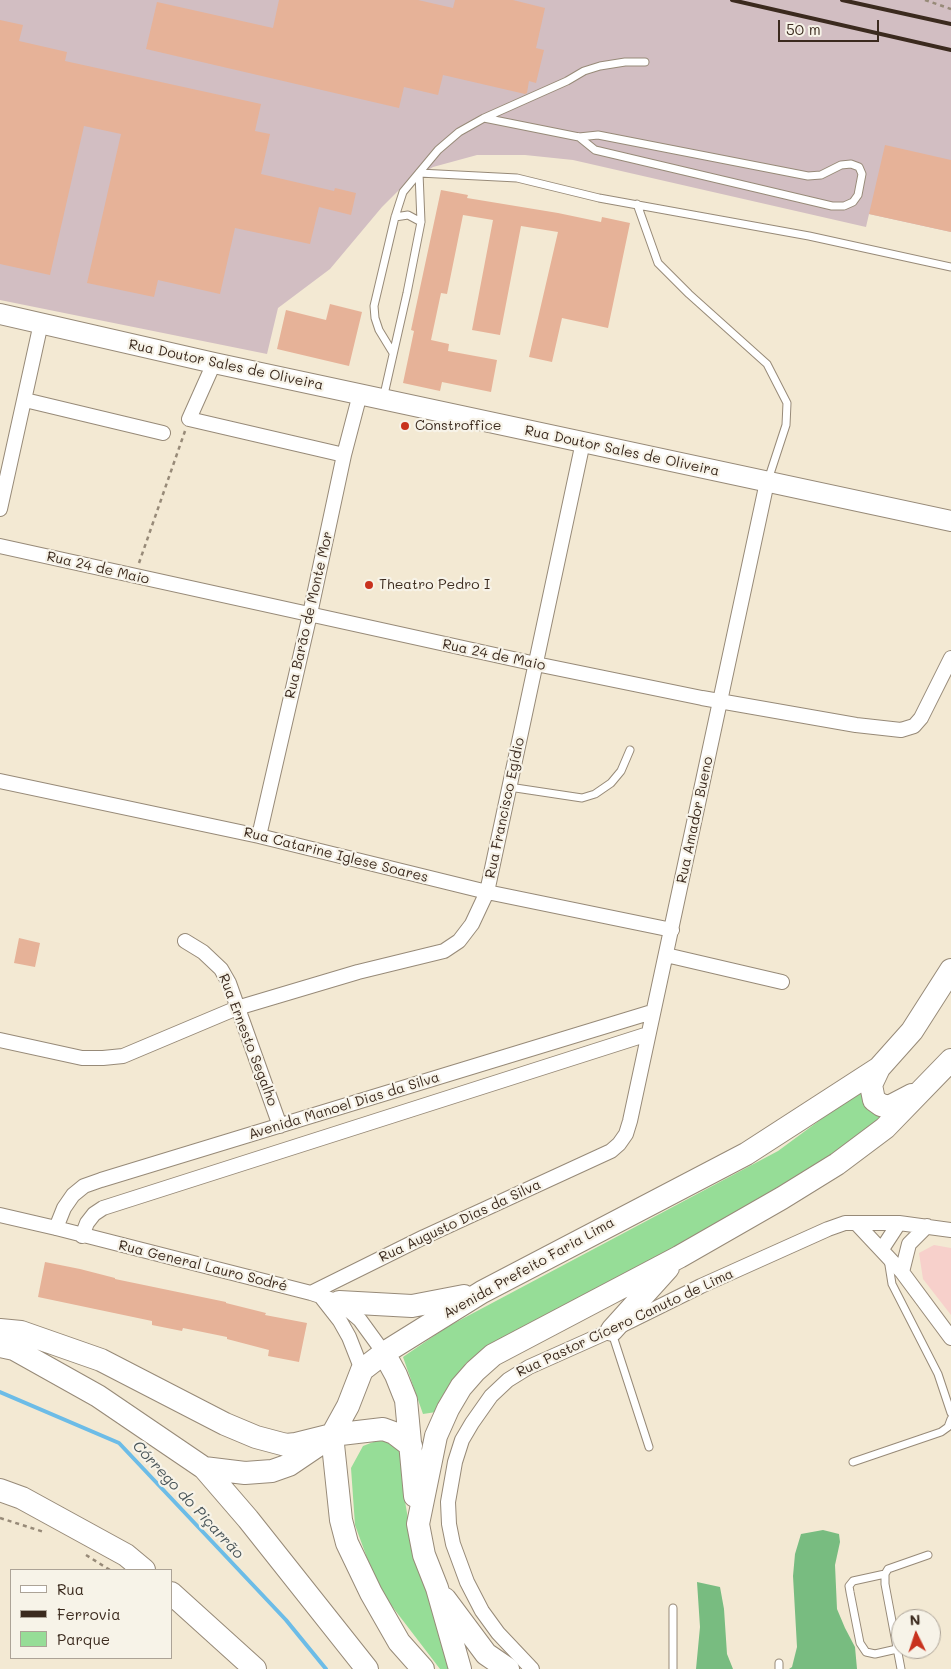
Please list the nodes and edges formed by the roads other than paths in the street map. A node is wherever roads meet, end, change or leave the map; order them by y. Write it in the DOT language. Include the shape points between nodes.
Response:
graph roads {
  1 [pos="645,62"];
  2 [pos="484,118"];
  3 [pos="579,138"];
  4 [pos="419,173"];
  5 [pos="637,204"];
  6 [pos="394,217"];
  7 [pos="421,222"];
  8 [pos="951,267"];
  9 [pos="0,314"];
  10 [pos="42,323"];
  11 [pos="393,353"];
  12 [pos="214,363"];
  13 [pos="360,394"];
  14 [pos="25,400"];
  15 [pos="383,400"];
  16 [pos="163,433"];
  17 [pos="583,442"];
  18 [pos="344,455"];
  19 [pos="767,482"];
  20 [pos="0,509"];
  21 [pos="951,521"];
  22 [pos="0,546"];
  23 [pos="310,614"];
  24 [pos="951,658"];
  25 [pos="536,664"];
  26 [pos="720,702"];
  27 [pos="630,750"];
  28 [pos="0,781"];
  29 [pos="509,787"];
  30 [pos="259,836"];
  31 [pos="487,892"];
  32 [pos="672,930"];
  33 [pos="185,942"];
  34 [pos="666,955"];
  35 [pos="951,970"];
  36 [pos="782,982"];
  37 [pos="237,1008"];
  38 [pos="652,1012"];
  39 [pos="624,1020"];
  40 [pos="648,1034"];
  41 [pos="0,1040"];
  42 [pos="632,1040"];
  43 [pos="951,1060"];
  44 [pos="879,1068"];
  45 [pos="924,1089"];
  46 [pos="280,1126"];
  47 [pos="611,1151"];
  48 [pos="0,1215"];
  49 [pos="856,1223"];
  50 [pos="899,1223"];
  51 [pos="927,1226"];
  52 [pos="56,1228"];
  53 [pos="951,1230"];
  54 [pos="82,1236"];
  55 [pos="885,1253"];
  56 [pos="678,1256"];
  57 [pos="902,1272"];
  58 [pos="482,1292"];
  59 [pos="324,1298"];
  60 [pos="0,1330"];
  61 [pos="612,1330"];
  62 [pos="951,1338"];
  63 [pos="5,1346"];
  64 [pos="384,1353"];
  65 [pos="362,1370"];
  66 [pos="951,1413"];
  67 [pos="951,1419"];
  68 [pos="332,1435"];
  69 [pos="411,1446"];
  70 [pos="649,1447"];
  71 [pos="853,1462"];
  72 [pos="204,1468"];
  73 [pos="0,1490"];
  74 [pos="418,1524"];
  75 [pos="928,1555"];
  76 [pos="143,1569"];
  77 [pos="884,1574"];
  78 [pos="437,1588"];
  79 [pos="172,1594"];
  80 [pos="673,1608"];
  81 [pos="891,1616"];
  82 [pos="891,1650"];
  83 [pos="255,1669"];
  84 [pos="367,1669"];
  85 [pos="423,1669"];
  86 [pos="460,1669"];
  87 [pos="508,1669"];
  88 [pos="532,1669"];
  89 [pos="673,1669"];
  1 -- 2 [label="lane" via="600,66"];
  2 -- 3 [label="lane"];
  2 -- 4 [label="lane" via="459,132"];
  3 -- 3 [label="lane" via="595,150 832,206 853,202 858,195 862,174 859,167 850,164 821,175 808,176 598,135"];
  4 -- 5 [label="lane" via="517,178"];
  4 -- 6 [label="lane" via="403,192"];
  4 -- 7 [label="lane"];
  5 -- 8 [label="lane"];
  5 -- 19 [label="lane" via="658,263 767,364 787,402 786,425"];
  6 -- 7 [label="lane" via="408,215"];
  6 -- 11 [label="lane" via="374,306 379,330"];
  7 -- 11 [label="lane"];
  9 -- 10 [label="main road, Rua Doutor Sales de Oliveira"];
  10 -- 12 [label="main road, Rua Doutor Sales de Oliveira"];
  10 -- 14 [label="street"];
  11 -- 15 [label="lane"];
  12 -- 13 [label="main road, Rua Doutor Sales de Oliveira"];
  12 -- 18 [label="street" via="189,419"];
  13 -- 15 [label="main road, Rua Doutor Sales de Oliveira"];
  13 -- 18 [label="street, Rua Barão de Monte Mor"];
  14 -- 16 [label="street"];
  14 -- 20 [label="street"];
  15 -- 17 [label="main road, Rua Doutor Sales de Oliveira"];
  17 -- 19 [label="main road, Rua Doutor Sales de Oliveira"];
  17 -- 25 [label="street, Rua Francisco Egídio"];
  18 -- 23 [label="street, Rua Barão de Monte Mor"];
  19 -- 21 [label="main road, Rua Doutor Sales de Oliveira"];
  19 -- 26 [label="street, Rua Amador Bueno"];
  22 -- 23 [label="street, Rua 24 de Maio"];
  23 -- 25 [label="street, Rua 24 de Maio"];
  23 -- 30 [label="street, Rua Barão de Monte Mor"];
  24 -- 26 [label="street, Rua 24 de Maio" via="921,718 908,729 856,725"];
  25 -- 26 [label="street, Rua 24 de Maio"];
  25 -- 29 [label="street, Rua Francisco Egídio"];
  26 -- 32 [label="street, Rua Amador Bueno"];
  27 -- 29 [label="lane" via="621,771 611,783 582,798"];
  28 -- 30 [label="street, Rua Catarine Iglese Soares"];
  29 -- 31 [label="street, Rua Francisco Egídio"];
  30 -- 31 [label="street, Rua Catarine Iglese Soares"];
  31 -- 32 [label="street, Rua Catarine Iglese Soares"];
  31 -- 37 [label="street, Rua Francisco Egídio" via="472,924 459,941 444,951 358,972"];
  32 -- 34 [label="street, Rua Amador Bueno"];
  33 -- 37 [label="street, Rua Ernesto Segalho" via="203,952 221,969"];
  34 -- 36 [label="street"];
  34 -- 38 [label="street, Rua Amador Bueno"];
  35 -- 44 [label="main road, Avenida Prefeito Faria Lima" via="912,1031"];
  37 -- 41 [label="street, Rua Francisco Egídio" via="123,1056 82,1058"];
  37 -- 46 [label="street, Rua Ernesto Segalho"];
  38 -- 39 [label="street, Avenida Manoel Dias da Silva"];
  38 -- 40 [label="street, Rua Amador Bueno"];
  39 -- 42 [label="street"];
  39 -- 46 [label="street, Avenida Manoel Dias da Silva"];
  40 -- 42 [label="street, Avenida Manoel Dias da Silva"];
  40 -- 47 [label="street, Rua Amador Bueno" via="626,1134"];
  42 -- 54 [label="street, Avenida Manoel Dias da Silva" via="103,1208 87,1223"];
  43 -- 45 [label="main road"];
  44 -- 45 [label="main road" via="871,1085 874,1100 881,1105 889,1107"];
  44 -- 58 [label="main road, Avenida Prefeito Faria Lima" via="746,1154"];
  45 -- 56 [label="main road" via="885,1128 837,1164"];
  46 -- 52 [label="street, Avenida Manoel Dias da Silva" via="84,1186 64,1208"];
  47 -- 59 [label="street, Rua Augusto Dias da Silva" via="424,1236"];
  48 -- 52 [label="street, Rua General Lauro Sodré"];
  49 -- 50 [label="street, Rua Pastor Cícero Canuto de Lima"];
  49 -- 55 [label="street"];
  49 -- 61 [label="street, Rua Pastor Cícero Canuto de Lima" via="828,1228"];
  50 -- 51 [label="street, Rua Pastor Cícero Canuto de Lima"];
  50 -- 55 [label="street"];
  51 -- 53 [label="street, Rua Pastor Cícero Canuto de Lima"];
  51 -- 57 [label="street" via="909,1244"];
  52 -- 54 [label="street, Rua General Lauro Sodré"];
  54 -- 59 [label="street, Rua General Lauro Sodré"];
  55 -- 57 [label="street"];
  55 -- 66 [label="lane" via="892,1284 938,1374"];
  56 -- 61 [label="main road"];
  56 -- 74 [label="main road" via="493,1355 475,1371 461,1387 436,1436"];
  57 -- 62 [label="street"];
  58 -- 59 [label="main road" via="412,1306"];
  58 -- 64 [label="main road, Avenida Prefeito Faria Lima"];
  59 -- 64 [label="street, Rua General Lauro Sodré" via="360,1320"];
  59 -- 65 [label="street" via="349,1337"];
  60 -- 68 [label="main road" via="21,1332 101,1360 256,1437 296,1444"];
  61 -- 70 [label="lane"];
  61 -- 88 [label="street, Rua Pastor Cícero Canuto de Lima" via="528,1367 508,1380 491,1396 472,1423 455,1462 448,1502 449,1524 467,1582 498,1633"];
  63 -- 72 [label="main road" via="98,1396"];
  64 -- 65 [label="main road, Avenida Prefeito Faria Lima"];
  64 -- 69 [label="main road" via="406,1400"];
  65 -- 68 [label="main road"];
  67 -- 71 [label="lane" via="941,1432"];
  68 -- 69 [label="main road" via="383,1430 394,1432"];
  68 -- 72 [label="main road" via="289,1466 272,1471 245,1474"];
  68 -- 85 [label="main road" via="337,1496 347,1543 399,1642"];
  69 -- 74 [label="main road"];
  72 -- 84 [label="main road"];
  73 -- 76 [label="main road" via="22,1498 126,1554"];
  74 -- 78 [label="main road" via="424,1555"];
  75 -- 77 [label="lane" via="888,1569"];
  77 -- 81 [label="lane"];
  77 -- 82 [label="lane" via="852,1581 850,1592 860,1643 866,1652 875,1654"];
  78 -- 86 [label="main road"];
  78 -- 87 [label="main road" via="486,1654"];
  79 -- 83 [label="main road"];
  80 -- 89 [label="lane"];
}
